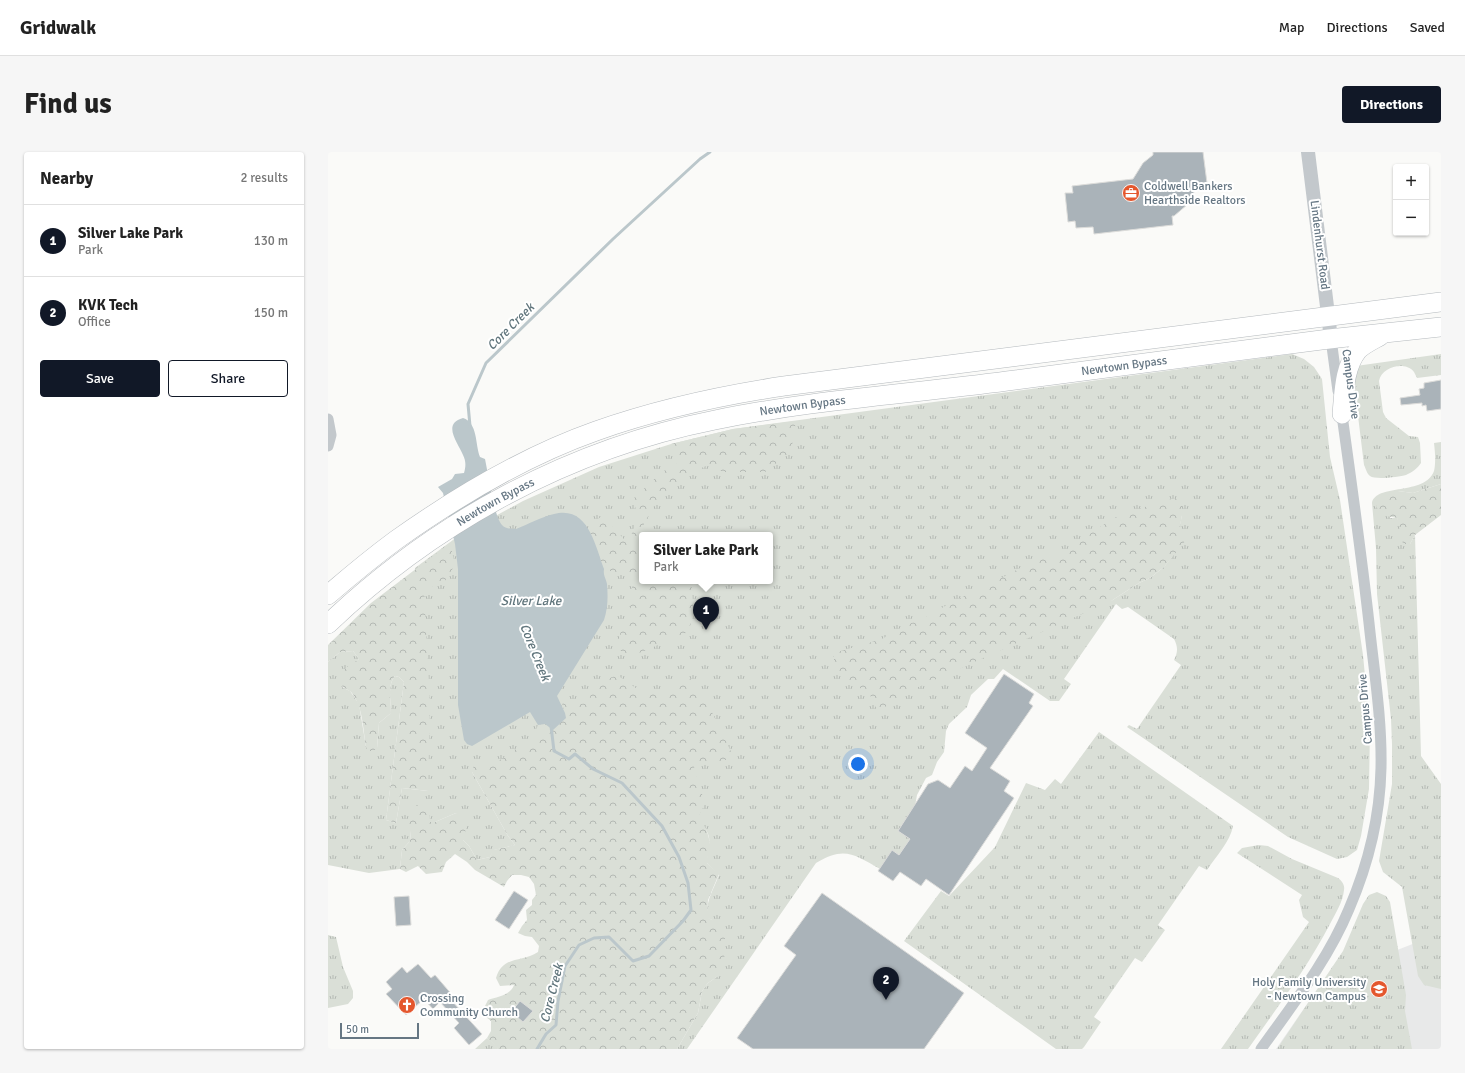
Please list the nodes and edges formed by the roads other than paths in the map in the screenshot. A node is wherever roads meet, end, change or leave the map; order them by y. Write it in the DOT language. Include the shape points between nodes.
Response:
graph roads {
  1 [pos="1308,152"];
  2 [pos="1441,302"];
  3 [pos="1329,317"];
  4 [pos="1441,327"];
  5 [pos="1385,334"];
  6 [pos="1331,339"];
  7 [pos="1342,414"];
  8 [pos="328,419"];
  9 [pos="328,446"];
  10 [pos="328,595"];
  11 [pos="328,624"];
  12 [pos="1261,1049"];
  1 -- 3 [label="street, Lindenhurst Road"];
  2 -- 3 [label="highway, Newtown Bypass"];
  3 -- 6 [label="street, Lindenhurst Road"];
  3 -- 10 [label="highway, Newtown Bypass" via="799,384 701,400 632,419 594,432 514,467 454,501 396,540"];
  4 -- 5 [label="highway, Newtown Bypass"];
  5 -- 6 [label="highway, Newtown Bypass"];
  5 -- 7 [label="highway" via="1358,350 1352,359 1346,376"];
  6 -- 7 [label="street, Campus Drive"];
  6 -- 11 [label="highway, Newtown Bypass" via="772,409 713,420 638,439 535,480 435,537 382,576"];
  7 -- 12 [label="street, Campus Drive" via="1377,688 1381,729 1380,790 1370,847 1361,879 1337,936 1320,966"];
  8 -- 9 [label="street" via="331,434"];
}
